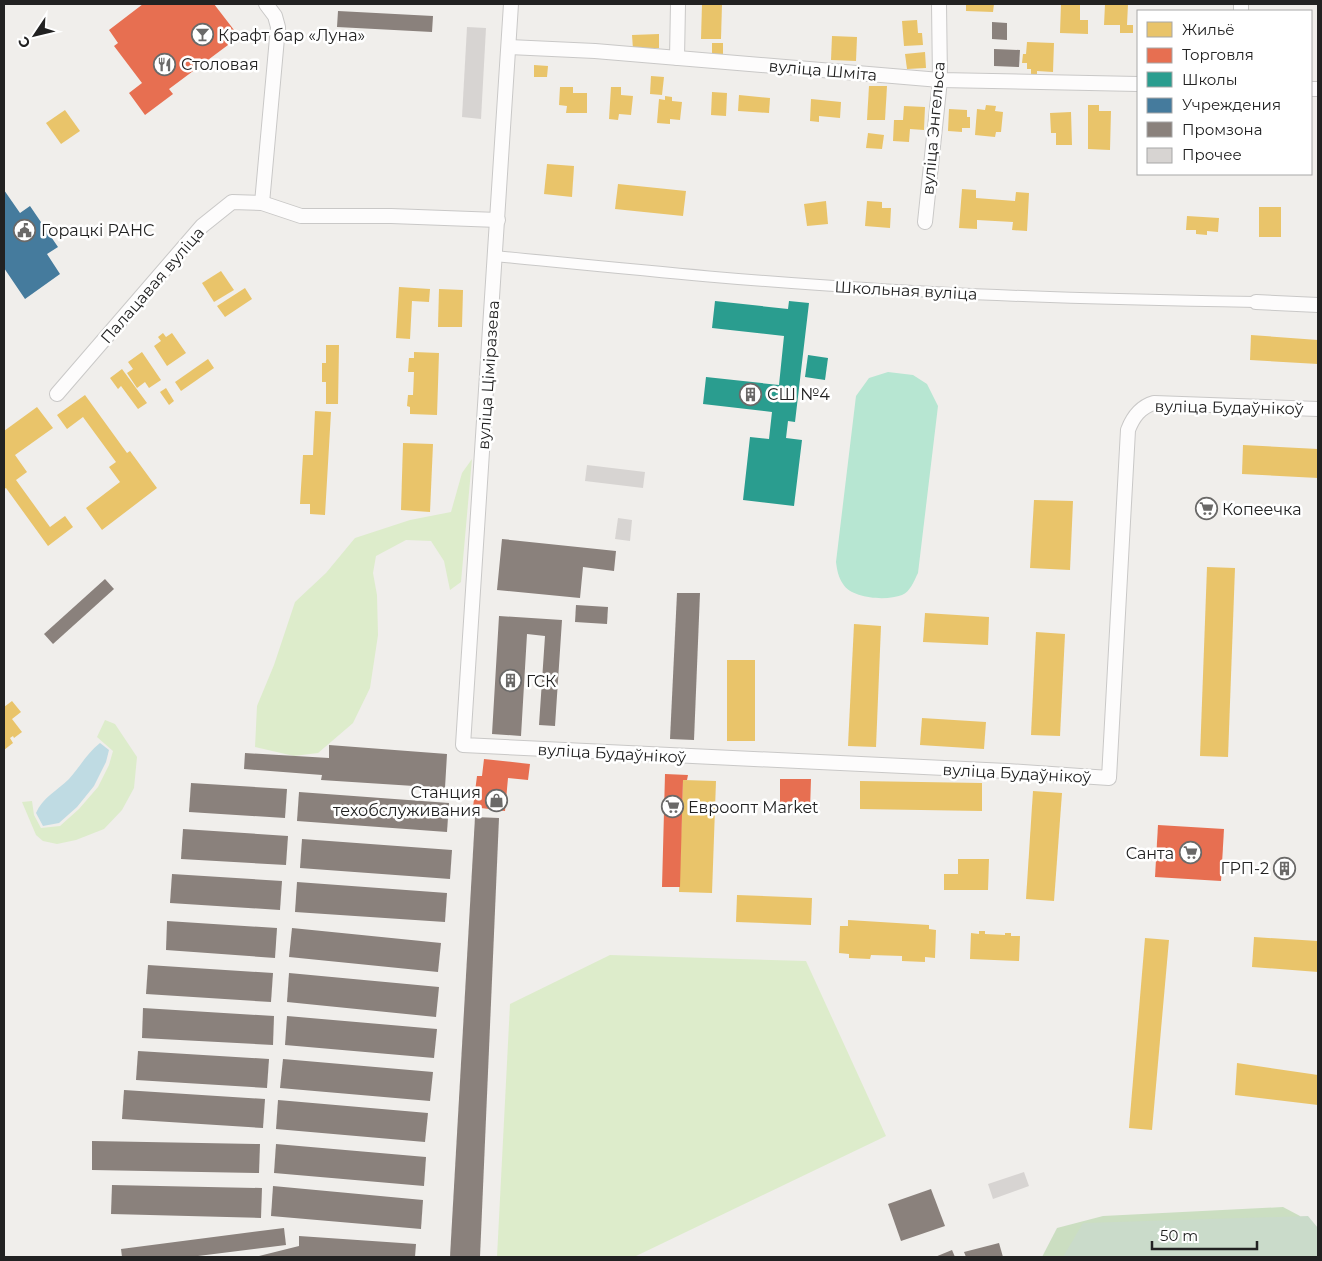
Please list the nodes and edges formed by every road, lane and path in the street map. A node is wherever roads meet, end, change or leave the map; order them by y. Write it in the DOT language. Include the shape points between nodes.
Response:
graph roads {
  1 [pos="266,4"];
  2 [pos="511,4"];
  3 [pos="678,4"];
  4 [pos="939,4"];
  5 [pos="509,47"];
  6 [pos="677,58"];
  7 [pos="940,80"];
  8 [pos="1137,84"];
  9 [pos="262,203"];
  10 [pos="498,220"];
  11 [pos="925,222"];
  12 [pos="495,256"];
  13 [pos="1256,302"];
  14 [pos="1318,305"];
  15 [pos="57,394"];
  16 [pos="1318,409"];
  17 [pos="463,745"];
  1 -- 9 [label="street" via="278,27"];
  2 -- 5 [label="street, вуліца Ціміразева"];
  3 -- 6 [label="street"];
  4 -- 7 [label="street, вуліца Энгельса"];
  5 -- 6 [label="street, вуліца Шміта"];
  5 -- 10 [label="street, вуліца Ціміразева"];
  6 -- 7 [label="street, вуліца Шміта"];
  7 -- 8 [label="street, вуліца Шміта"];
  7 -- 11 [label="street, вуліца Энгельса"];
  9 -- 10 [label="street, Палацавая вуліца" via="301,216"];
  9 -- 15 [label="street, Палацавая вуліца" via="232,202 202,226"];
  10 -- 12 [label="street, вуліца Ціміразева"];
  12 -- 13 [label="street, Школьная вуліца" via="866,288"];
  12 -- 17 [label="street, вуліца Ціміразева"];
  13 -- 14 [label="street, Школьная вуліца"];
  16 -- 17 [label="street, вуліца Будаўнікоў" via="1154,403 1133,418 1128,430 1109,778"];
}
